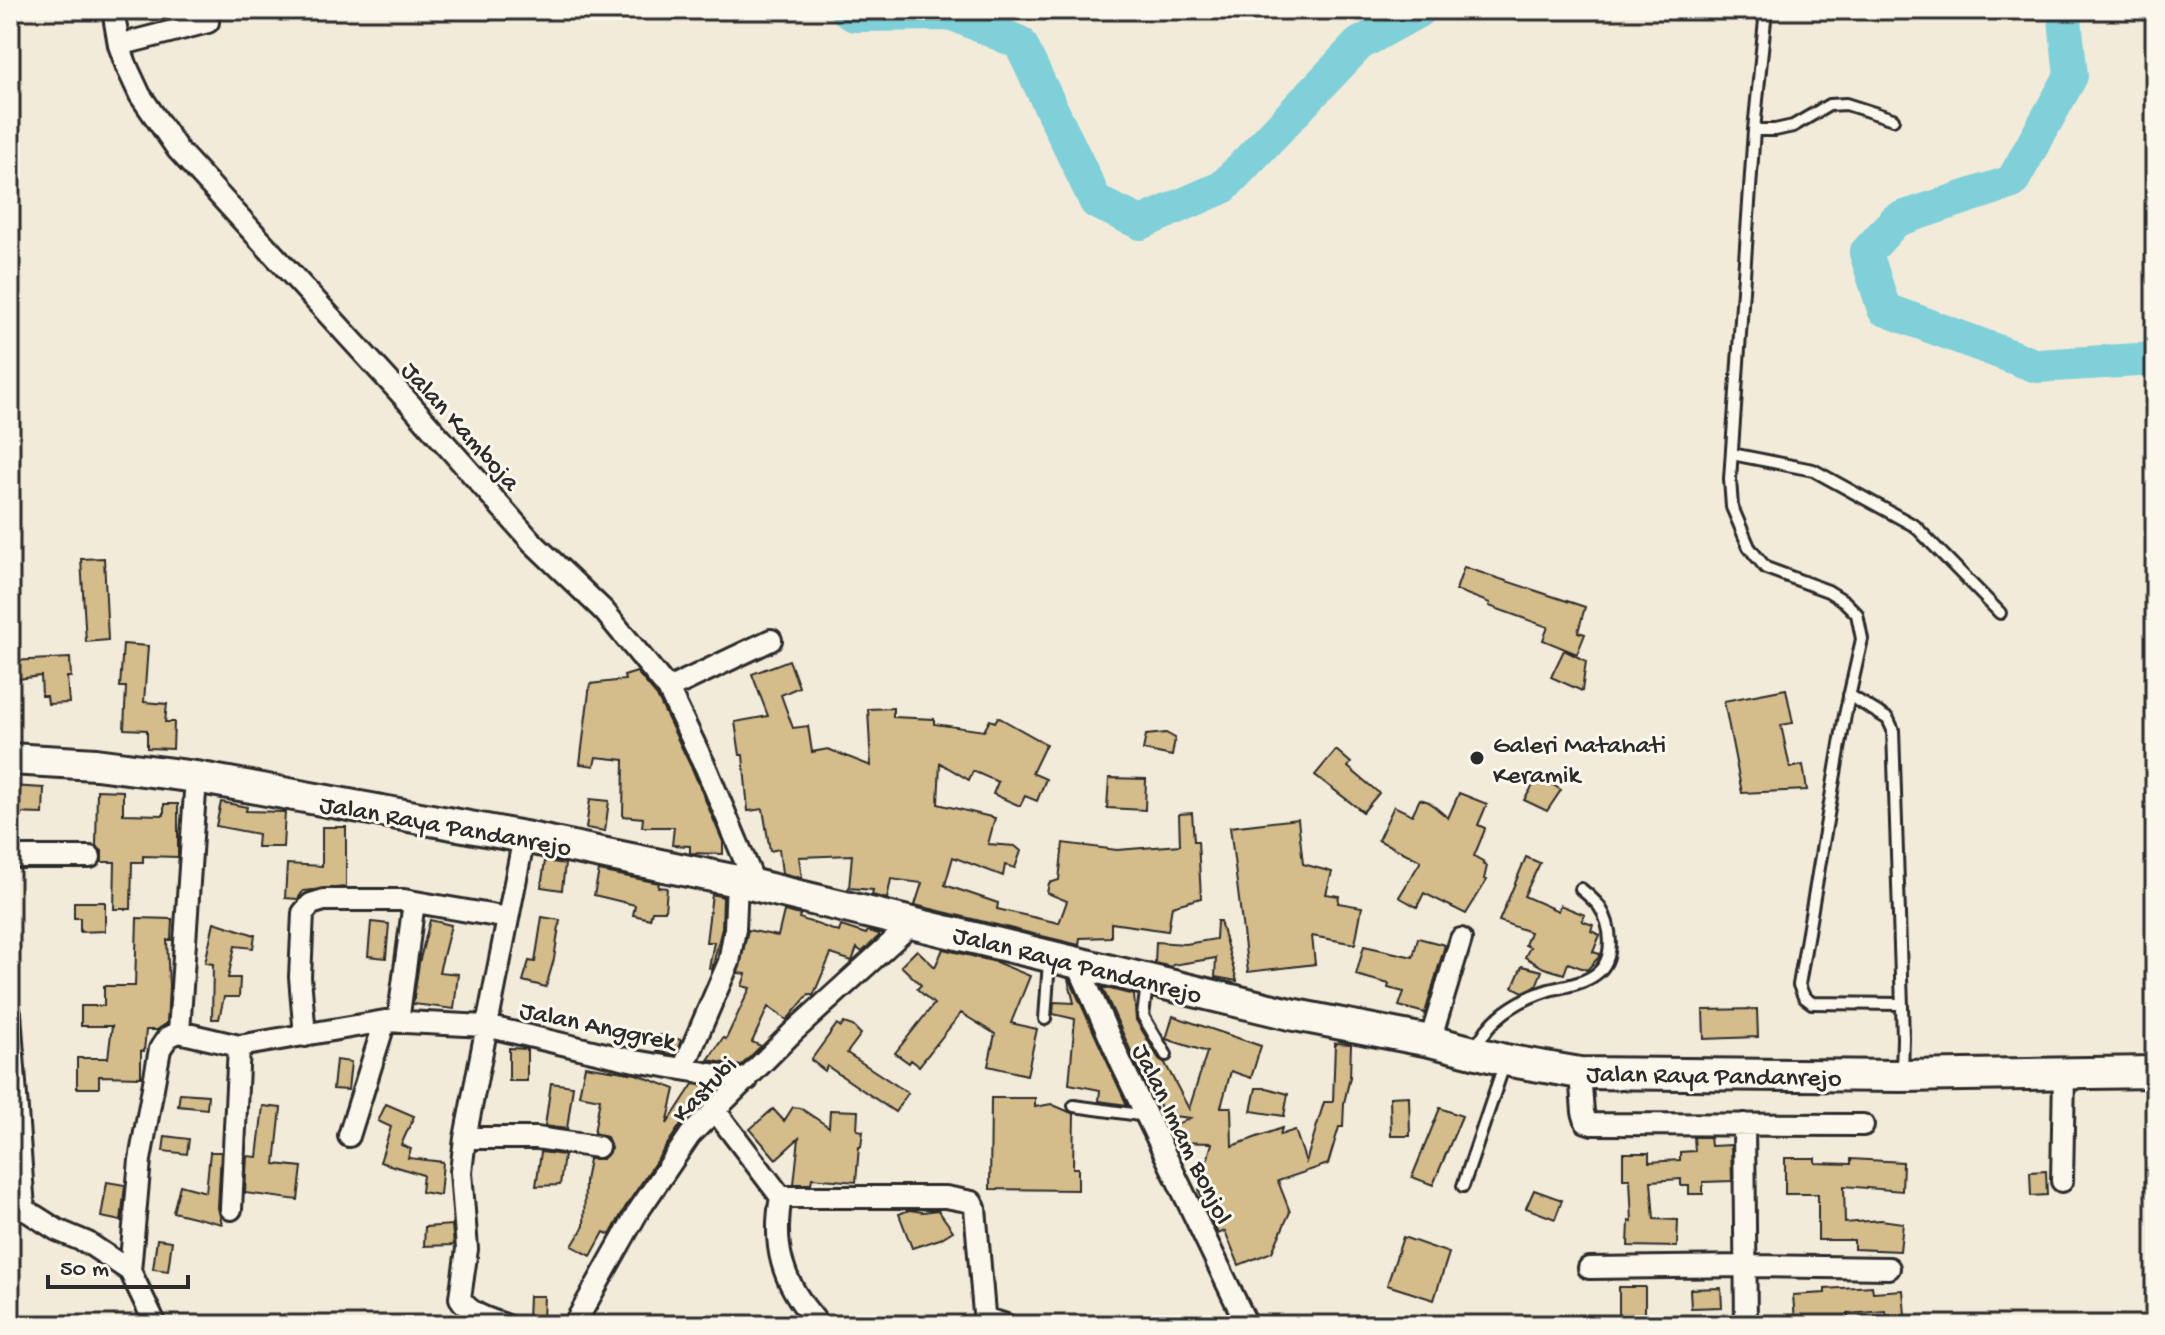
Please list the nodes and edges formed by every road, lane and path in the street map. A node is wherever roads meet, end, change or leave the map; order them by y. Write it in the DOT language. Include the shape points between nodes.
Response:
graph roads {
  1 [pos="113,10"];
  2 [pos="1766,10"];
  3 [pos="208,22"];
  4 [pos="119,45"];
  5 [pos="1893,119"];
  6 [pos="1754,130"];
  7 [pos="1732,454"];
  8 [pos="2000,613"];
  9 [pos="771,640"];
  10 [pos="668,689"];
  11 [pos="1849,695"];
  12 [pos="10,759"];
  13 [pos="196,777"];
  14 [pos="524,837"];
  15 [pos="10,857"];
  16 [pos="90,857"];
  17 [pos="747,884"];
  18 [pos="1581,889"];
  19 [pos="414,902"];
  20 [pos="508,918"];
  21 [pos="914,922"];
  22 [pos="1461,939"];
  23 [pos="1063,960"];
  24 [pos="1148,980"];
  25 [pos="1902,1004"];
  26 [pos="10,1013"];
  27 [pos="1045,1019"];
  28 [pos="392,1021"];
  29 [pos="486,1026"];
  30 [pos="179,1032"];
  31 [pos="305,1036"];
  32 [pos="1430,1041"];
  33 [pos="239,1046"];
  34 [pos="1474,1052"];
  35 [pos="1166,1055"];
  36 [pos="1505,1060"];
  37 [pos="683,1069"];
  38 [pos="2155,1072"];
  39 [pos="1580,1073"];
  40 [pos="2064,1074"];
  41 [pos="1902,1076"];
  42 [pos="747,1080"];
  43 [pos="1074,1106"];
  44 [pos="714,1109"];
  45 [pos="1148,1116"];
  46 [pos="1744,1124"];
  47 [pos="1863,1125"];
  48 [pos="349,1136"];
  49 [pos="465,1138"];
  50 [pos="598,1147"];
  51 [pos="2062,1181"];
  52 [pos="1463,1186"];
  53 [pos="781,1197"];
  54 [pos="231,1209"];
  55 [pos="17,1210"];
  56 [pos="1746,1266"];
  57 [pos="1589,1268"];
  58 [pos="1889,1268"];
  59 [pos="130,1271"];
  60 [pos="815,1320"];
  61 [pos="985,1321"];
  62 [pos="156,1325"];
  63 [pos="505,1325"];
  64 [pos="574,1325"];
  65 [pos="1006,1325"];
  66 [pos="1247,1325"];
  67 [pos="1746,1325"];
  1 -- 4 [label="street, Jalan Kamboja"];
  2 -- 6 [label="lane"];
  3 -- 4 [label="street"];
  4 -- 10 [label="street, Jalan Kamboja" via="147,105 205,183 531,541 604,611"];
  5 -- 6 [label="lane" via="1846,104 1829,105 1793,126"];
  6 -- 7 [label="lane"];
  7 -- 8 [label="lane" via="1813,470 1915,526"];
  7 -- 11 [label="lane" via="1732,507 1756,556 1766,568 1828,591 1857,614 1862,639"];
  9 -- 10 [label="street"];
  10 -- 17 [label="street, Jalan Kamboja" via="706,768"];
  11 -- 25 [label="lane" via="1888,719 1893,730"];
  11 -- 25 [label="lane" via="1799,985 1812,1003"];
  12 -- 13 [label="main road, Jalan Raya Pandanrejo"];
  13 -- 14 [label="main road, Jalan Raya Pandanrejo"];
  13 -- 30 [label="street"];
  14 -- 17 [label="main road, Jalan Raya Pandanrejo"];
  14 -- 20 [label="street"];
  15 -- 16 [label="street"];
  17 -- 21 [label="main road, Jalan Raya Pandanrejo"];
  17 -- 37 [label="street" via="729,962"];
  18 -- 34 [label="lane" via="1606,921 1609,953 1604,966 1594,976 1504,1013 1482,1033"];
  19 -- 20 [label="street"];
  19 -- 28 [label="street"];
  19 -- 31 [label="street" via="324,900 303,913 300,977"];
  20 -- 29 [label="street"];
  21 -- 23 [label="main road, Jalan Raya Pandanrejo"];
  21 -- 42 [label="street, Kastubi"];
  22 -- 32 [label="street"];
  23 -- 24 [label="main road, Jalan Raya Pandanrejo"];
  23 -- 27 [label="lane"];
  23 -- 45 [label="street, Jalan Imam Bonjol"];
  24 -- 32 [label="main road, Jalan Raya Pandanrejo"];
  24 -- 35 [label="lane" via="1143,1016"];
  25 -- 41 [label="lane"];
  26 -- 55 [label="street"];
  28 -- 29 [label="street, Jalan Anggrek"];
  28 -- 31 [label="street, Jalan Anggrek"];
  28 -- 48 [label="street"];
  29 -- 37 [label="street, Jalan Anggrek"];
  29 -- 49 [label="street"];
  30 -- 33 [label="street"];
  30 -- 59 [label="street" via="160,1049 140,1160"];
  31 -- 33 [label="street, Jalan Anggrek"];
  32 -- 34 [label="main road, Jalan Raya Pandanrejo"];
  33 -- 54 [label="street"];
  34 -- 36 [label="main road, Jalan Raya Pandanrejo"];
  36 -- 39 [label="main road, Jalan Raya Pandanrejo"];
  36 -- 52 [label="lane"];
  37 -- 42 [label="street, Jalan Anggrek"];
  38 -- 40 [label="main road, Jalan Raya Pandanrejo"];
  39 -- 41 [label="main road, Jalan Raya Pandanrejo"];
  39 -- 46 [label="street" via="1583,1112 1592,1124"];
  40 -- 41 [label="main road, Jalan Raya Pandanrejo"];
  40 -- 51 [label="street"];
  42 -- 44 [label="street, Kastubi"];
  43 -- 45 [label="lane"];
  44 -- 53 [label="street"];
  44 -- 64 [label="street, Kastubi" via="637,1213"];
  45 -- 66 [label="street, Jalan Imam Bonjol"];
  46 -- 47 [label="street"];
  46 -- 56 [label="street"];
  49 -- 50 [label="street" via="537,1138"];
  49 -- 63 [label="street" via="461,1172 467,1249 460,1298 476,1314"];
  53 -- 60 [label="street" via="777,1236 782,1265"];
  53 -- 61 [label="street" via="946,1197 972,1202"];
  55 -- 59 [label="street" via="88,1243"];
  56 -- 57 [label="street"];
  56 -- 58 [label="street"];
  56 -- 67 [label="street"];
  59 -- 62 [label="street"];
  61 -- 65 [label="street"];
}
